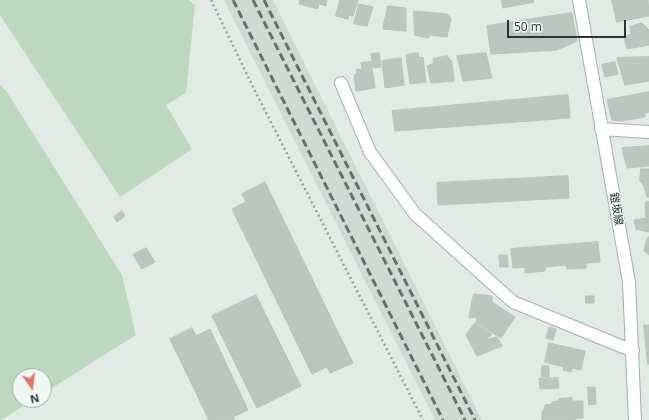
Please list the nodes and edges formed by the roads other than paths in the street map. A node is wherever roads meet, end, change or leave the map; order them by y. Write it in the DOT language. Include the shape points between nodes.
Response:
graph roads {
  1 [pos="579,0"];
  2 [pos="341,82"];
  3 [pos="601,129"];
  4 [pos="649,132"];
  5 [pos="633,351"];
  6 [pos="635,420"];
  1 -- 3 [label="street, 鎧坂線"];
  2 -- 5 [label="street" via="370,152 414,214 513,302"];
  3 -- 4 [label="street"];
  3 -- 5 [label="street, 鎧坂線" via="629,282"];
  5 -- 6 [label="street, 鎧坂線"];
}
